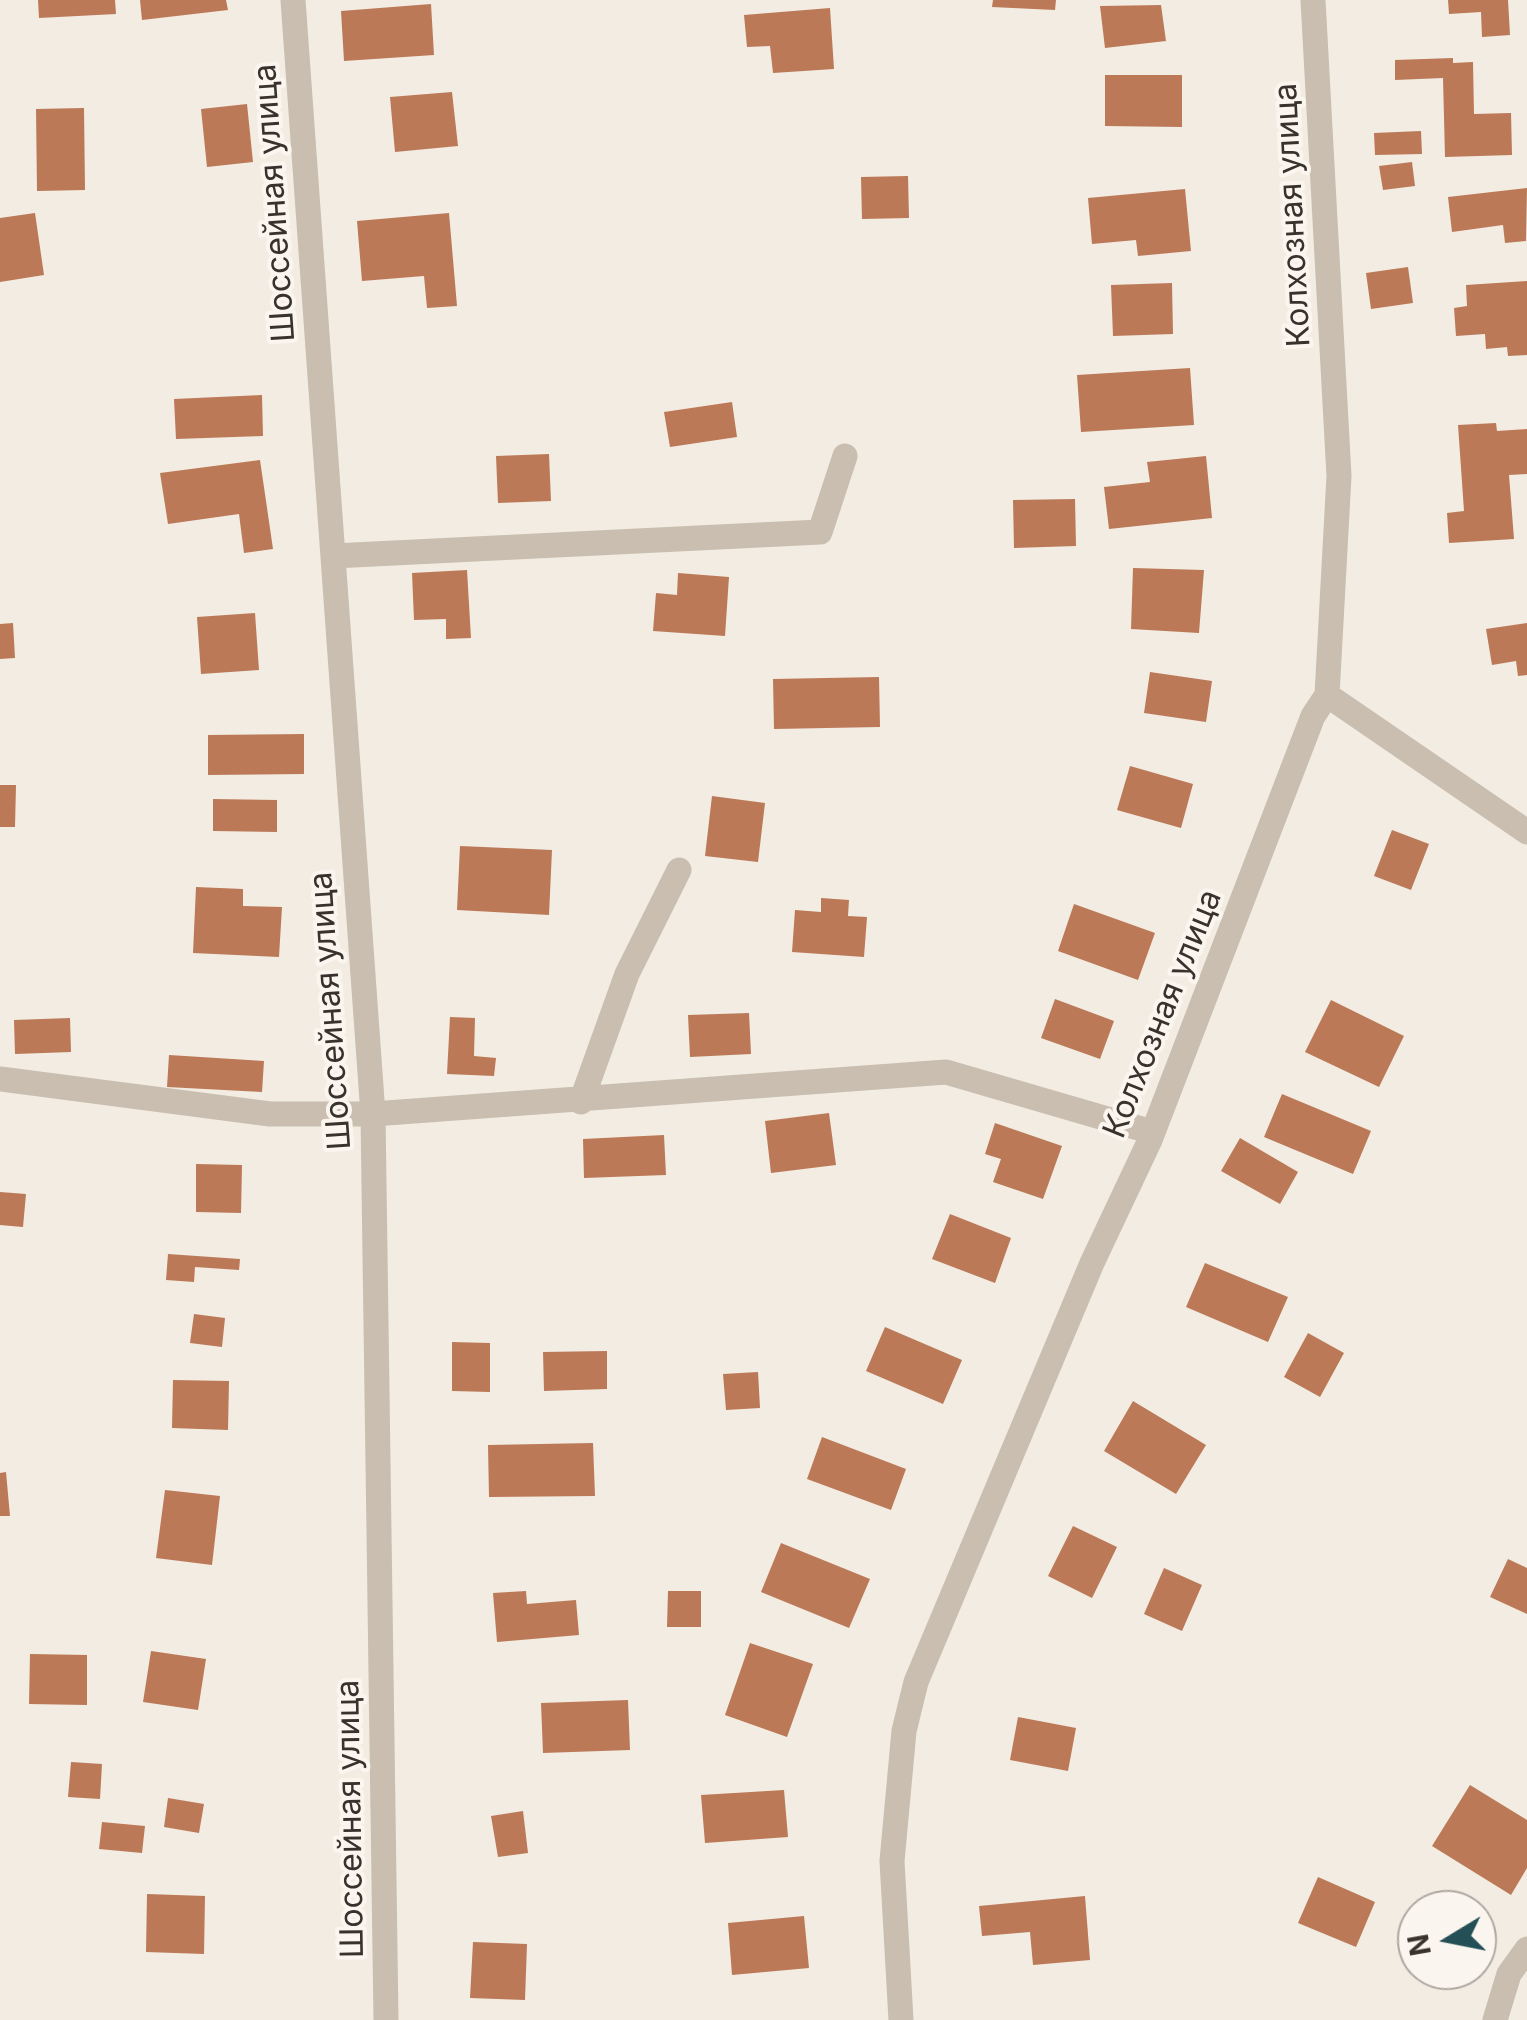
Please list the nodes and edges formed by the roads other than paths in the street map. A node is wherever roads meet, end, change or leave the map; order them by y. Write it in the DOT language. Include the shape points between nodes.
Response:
graph roads {
  1 [pos="294,0"];
  2 [pos="1313,0"];
  3 [pos="844,456"];
  4 [pos="334,556"];
  5 [pos="1327,695"];
  6 [pos="1527,832"];
  7 [pos="679,870"];
  8 [pos="0,1079"];
  9 [pos="581,1102"];
  10 [pos="373,1114"];
  11 [pos="1152,1132"];
  12 [pos="1527,1949"];
  13 [pos="386,2020"];
  14 [pos="901,2020"];
  15 [pos="1496,2020"];
  1 -- 4 [label="street, Шоссейная улица"];
  2 -- 5 [label="street, Колхозная улица" via="1339,476"];
  3 -- 4 [label="street" via="820,532"];
  4 -- 10 [label="street, Шоссейная улица"];
  5 -- 6 [label="street"];
  5 -- 11 [label="street, Колхозная улица" via="1313,716"];
  7 -- 9 [label="street" via="627,974"];
  8 -- 10 [label="street" via="270,1114"];
  9 -- 10 [label="street"];
  9 -- 11 [label="street" via="946,1072"];
  10 -- 13 [label="street, Шоссейная улица"];
  11 -- 14 [label="street, Колхозная улица" via="916,1682 904,1730 892,1862"];
  12 -- 15 [label="street" via="1508,1974"];
}
